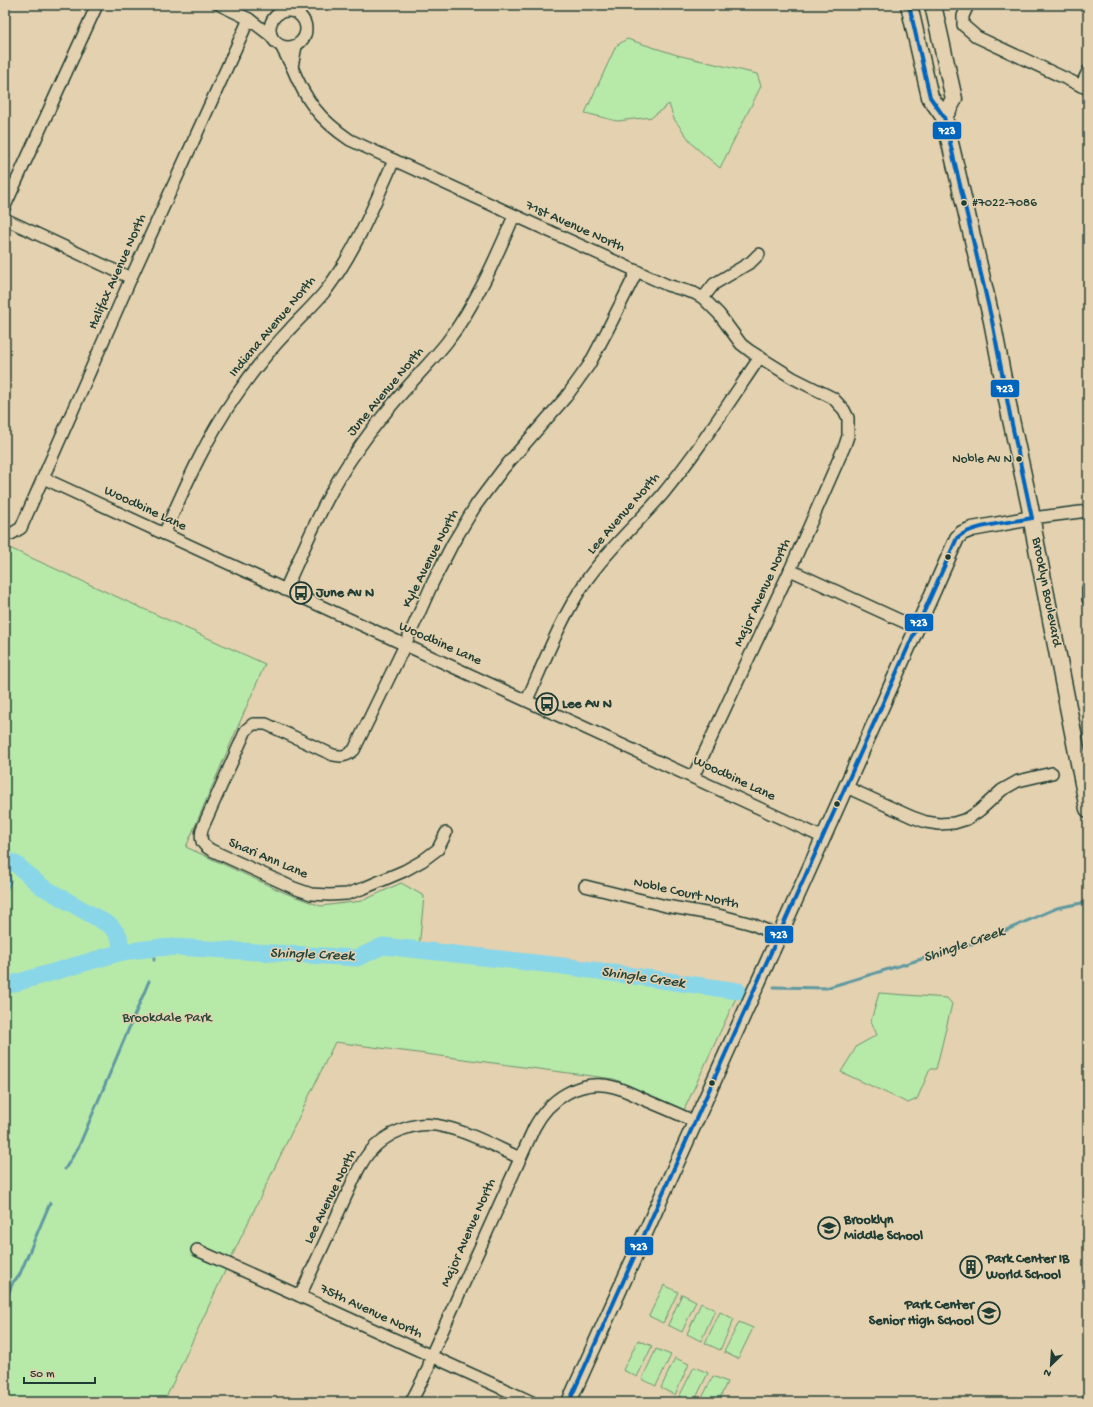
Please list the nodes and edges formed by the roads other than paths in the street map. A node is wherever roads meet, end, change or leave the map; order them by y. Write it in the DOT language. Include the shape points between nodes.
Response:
graph roads {
  1 [pos="96,5"];
  2 [pos="220,5"];
  3 [pos="909,5"];
  4 [pos="933,5"];
  5 [pos="968,5"];
  6 [pos="285,8"];
  7 [pos="297,9"];
  8 [pos="250,19"];
  9 [pos="272,19"];
  10 [pos="271,36"];
  11 [pos="281,46"];
  12 [pos="296,46"];
  13 [pos="292,67"];
  14 [pos="1088,71"];
  15 [pos="1085,87"];
  16 [pos="944,117"];
  17 [pos="394,160"];
  18 [pos="5,206"];
  19 [pos="514,216"];
  20 [pos="5,219"];
  21 [pos="759,254"];
  22 [pos="637,271"];
  23 [pos="131,278"];
  24 [pos="702,298"];
  25 [pos="760,357"];
  26 [pos="848,418"];
  27 [pos="43,478"];
  28 [pos="1088,511"];
  29 [pos="1032,518"];
  30 [pos="8,533"];
  31 [pos="164,534"];
  32 [pos="790,570"];
  33 [pos="1088,588"];
  34 [pos="285,590"];
  35 [pos="1088,599"];
  36 [pos="917,628"];
  37 [pos="406,645"];
  38 [pos="527,700"];
  39 [pos="1084,770"];
  40 [pos="1052,773"];
  41 [pos="693,777"];
  42 [pos="846,787"];
  43 [pos="1088,810"];
  44 [pos="446,833"];
  45 [pos="824,838"];
  46 [pos="204,846"];
  47 [pos="585,886"];
  48 [pos="780,936"];
  49 [pos="695,1122"];
  50 [pos="520,1158"];
  51 [pos="197,1250"];
  52 [pos="300,1296"];
  53 [pos="431,1356"];
  54 [pos="411,1402"];
  55 [pos="532,1402"];
  56 [pos="569,1402"];
  1 -- 18 [label="street"];
  2 -- 8 [label="street"];
  3 -- 16 [label="main road, Brooklyn Boulevard" via="930,97"];
  4 -- 16 [label="main road" via="954,99"];
  5 -- 15 [label="street" via="963,16 963,25 977,37"];
  6 -- 7 [label="street"];
  6 -- 9 [label="street"];
  7 -- 12 [label="street" via="305,22 306,33"];
  8 -- 9 [label="street"];
  8 -- 10 [label="street"];
  8 -- 23 [label="street, Halifax Avenue North"];
  9 -- 10 [label="street" via="269,30"];
  10 -- 11 [label="street"];
  11 -- 12 [label="street"];
  11 -- 13 [label="street, 71st Avenue North"];
  12 -- 13 [label="street"];
  13 -- 17 [label="street, 71st Avenue North" via="308,101 334,129 350,140"];
  14 -- 15 [label="street"];
  16 -- 29 [label="main road, Brooklyn Boulevard" via="992,321"];
  17 -- 19 [label="street, 71st Avenue North"];
  17 -- 31 [label="street, Indiana Avenue North" via="348,257 326,289 260,362 211,435"];
  19 -- 22 [label="street, 71st Avenue North"];
  19 -- 34 [label="street, June Avenue North" via="488,275 469,309 447,341 383,415 333,488"];
  20 -- 23 [label="street"];
  21 -- 24 [label="street" via="751,262 714,284"];
  22 -- 24 [label="street, 71st Avenue North"];
  22 -- 37 [label="street, Kyle Avenue North" via="584,372 566,397 502,468 476,505 433,582"];
  23 -- 27 [label="street, Halifax Avenue North"];
  24 -- 25 [label="street, 71st Avenue North" via="720,314 741,344"];
  25 -- 26 [label="street, 71st Avenue North" via="793,378 833,398"];
  25 -- 38 [label="street, Lee Avenue North" via="690,459 586,581 568,609"];
  26 -- 32 [label="street, Major Avenue North" via="847,441"];
  27 -- 30 [label="street, Halifax Avenue North" via="21,528"];
  27 -- 31 [label="street, Woodbine Lane"];
  28 -- 29 [label="street"];
  29 -- 36 [label="street" via="962,533 957,538"];
  29 -- 39 [label="main road, Brooklyn Boulevard"];
  31 -- 34 [label="street, Woodbine Lane"];
  32 -- 36 [label="street"];
  32 -- 41 [label="street, Major Avenue North"];
  33 -- 35 [label="street"];
  34 -- 37 [label="street, Woodbine Lane"];
  36 -- 42 [label="street"];
  37 -- 38 [label="street, Woodbine Lane"];
  37 -- 46 [label="street, Kyle Avenue North" via="358,744 348,755 333,755 266,724 254,724 246,730 202,829 200,839"];
  38 -- 41 [label="street, Woodbine Lane"];
  39 -- 43 [label="main road, Brooklyn Boulevard"];
  40 -- 42 [label="street" via="1018,781 1002,790 967,819 954,823 926,822"];
  41 -- 45 [label="street, Woodbine Lane"];
  42 -- 45 [label="street"];
  44 -- 46 [label="street, Shari Ann Lane" via="438,849 404,871 347,894 329,895 311,894 294,888"];
  45 -- 48 [label="street"];
  47 -- 48 [label="street, Noble Court North" via="666,906 722,916 752,924"];
  48 -- 49 [label="street"];
  49 -- 50 [label="street, Major Avenue North" via="613,1087 586,1086 561,1096 540,1115"];
  49 -- 56 [label="street"];
  50 -- 52 [label="street, Lee Avenue North" via="444,1126 410,1127 379,1142 358,1170"];
  50 -- 53 [label="street, Major Avenue North"];
  51 -- 52 [label="street, 75th Avenue North"];
  52 -- 53 [label="street, 75th Avenue North"];
  53 -- 54 [label="street, Major Avenue North" via="428,1369"];
  53 -- 55 [label="street, 75th Avenue North"];
}
